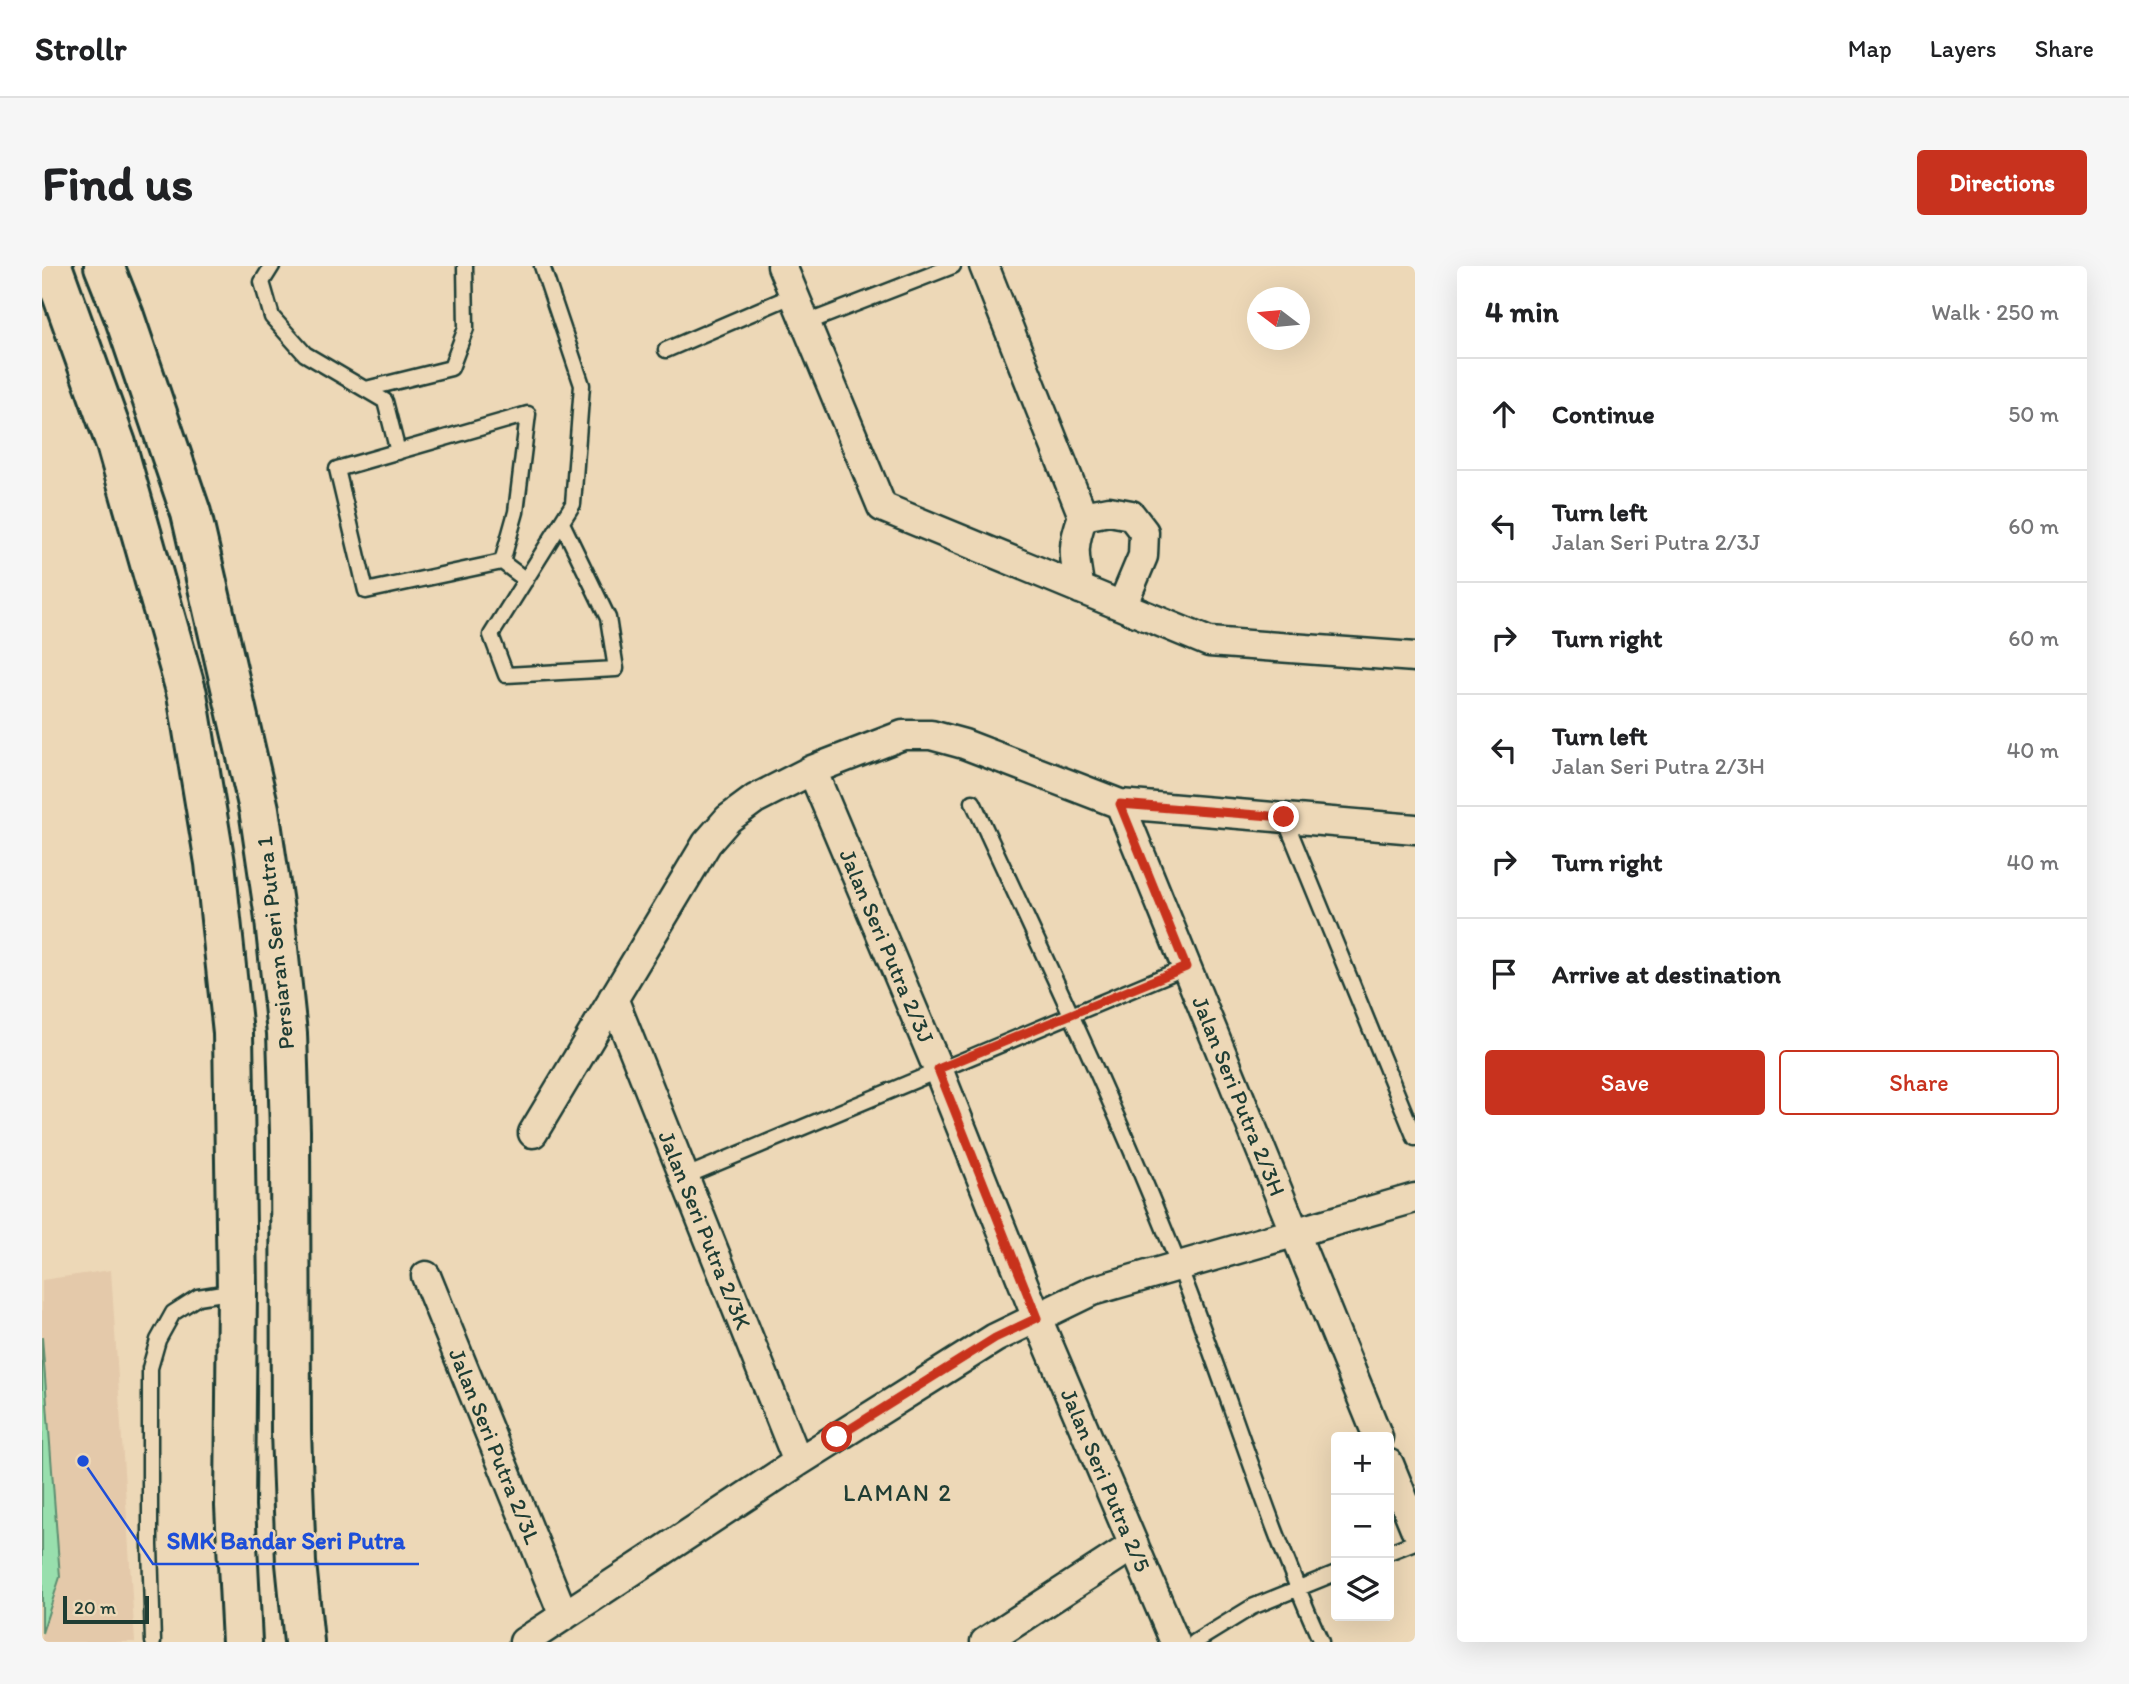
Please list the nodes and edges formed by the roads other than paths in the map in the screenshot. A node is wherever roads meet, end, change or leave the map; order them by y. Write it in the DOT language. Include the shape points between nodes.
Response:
graph roads {
  1 [pos="52,266"];
  2 [pos="72,266"];
  3 [pos="104,266"];
  4 [pos="116,266"];
  5 [pos="272,266"];
  6 [pos="465,266"];
  7 [pos="542,266"];
  8 [pos="782,266"];
  9 [pos="953,266"];
  10 [pos="984,266"];
  11 [pos="794,295"];
  12 [pos="124,316"];
  13 [pos="806,323"];
  14 [pos="666,350"];
  15 [pos="366,389"];
  16 [pos="116,444"];
  17 [pos="398,452"];
  18 [pos="1083,516"];
  19 [pos="562,523"];
  20 [pos="502,562"];
  21 [pos="526,580"];
  22 [pos="1080,589"];
  23 [pos="1122,606"];
  24 [pos="1415,657"];
  25 [pos="813,770"];
  26 [pos="973,802"];
  27 [pos="1120,804"];
  28 [pos="1284,817"];
  29 [pos="1415,829"];
  30 [pos="1186,967"];
  31 [pos="613,998"];
  32 [pos="1070,1014"];
  33 [pos="938,1069"];
  34 [pos="533,1133"];
  35 [pos="1415,1138"];
  36 [pos="684,1177"];
  37 [pos="1415,1198"];
  38 [pos="1295,1233"];
  39 [pos="1178,1266"];
  40 [pos="426,1276"];
  41 [pos="237,1290"];
  42 [pos="1037,1318"];
  43 [pos="1376,1432"];
  44 [pos="798,1462"];
  45 [pos="1394,1476"];
  46 [pos="1415,1528"];
  47 [pos="1415,1542"];
  48 [pos="1134,1545"];
  49 [pos="1394,1550"];
  50 [pos="1331,1575"];
  51 [pos="1297,1589"];
  52 [pos="564,1616"];
  53 [pos="153,1642"];
  54 [pos="242,1642"];
  55 [pos="304,1642"];
  56 [pos="524,1642"];
  57 [pos="985,1642"];
  58 [pos="1175,1642"];
  59 [pos="1195,1642"];
  60 [pos="1321,1642"];
  1 -- 16 [label="street"];
  2 -- 16 [label="street" via="110,386"];
  3 -- 12 [label="street, Persiaran Seri Putra 1"];
  4 -- 12 [label="street"];
  5 -- 15 [label="lane" via="262,282 272,317 306,354"];
  6 -- 15 [label="lane" via="466,328 451,368"];
  7 -- 19 [label="lane" via="582,385 573,504"];
  8 -- 11 [label="street"];
  9 -- 13 [label="lane"];
  10 -- 18 [label="street"];
  11 -- 13 [label="street"];
  11 -- 14 [label="lane"];
  12 -- 55 [label="street, Persiaran Seri Putra 1" via="191,513 259,809 274,911 288,1045 290,1432"];
  13 -- 22 [label="street" via="882,507"];
  15 -- 17 [label="lane" via="385,401"];
  16 -- 41 [label="street" via="187,694 215,863 233,1033"];
  17 -- 20 [label="lane" via="528,414 516,512"];
  17 -- 20 [label="lane" via="337,469 366,591"];
  18 -- 22 [label="street" via="1073,553"];
  18 -- 23 [label="street" via="1109,510 1131,515 1144,533 1143,556"];
  19 -- 21 [label="lane"];
  19 -- 21 [label="lane" via="608,618 616,669 506,675 491,635"];
  20 -- 21 [label="lane"];
  22 -- 23 [label="street"];
  23 -- 24 [label="street" via="1209,642"];
  25 -- 27 [label="street" via="903,735 931,735"];
  25 -- 31 [label="street" via="755,799 728,819 707,843"];
  25 -- 33 [label="street, Jalan Seri Putra 2/3J"];
  26 -- 32 [label="lane"];
  27 -- 28 [label="street"];
  27 -- 30 [label="street, Jalan Seri Putra 2/3H"];
  28 -- 29 [label="street"];
  28 -- 35 [label="lane"];
  30 -- 32 [label="lane"];
  30 -- 38 [label="street, Jalan Seri Putra 2/3H"];
  31 -- 34 [label="street"];
  31 -- 36 [label="street, Jalan Seri Putra 2/3K"];
  32 -- 33 [label="lane"];
  32 -- 39 [label="lane"];
  33 -- 36 [label="lane"];
  33 -- 42 [label="street, Jalan Seri Putra 2/3J"];
  36 -- 44 [label="street, Jalan Seri Putra 2/3K"];
  37 -- 38 [label="street"];
  38 -- 39 [label="street"];
  38 -- 43 [label="street, Jalan Seri Putra 2/3H"];
  39 -- 42 [label="street" via="1092,1291"];
  39 -- 51 [label="lane"];
  40 -- 52 [label="street, Jalan Seri Putra 2/3L"];
  41 -- 53 [label="lane" via="198,1297 173,1313 150,1368"];
  41 -- 54 [label="street" via="235,1506"];
  42 -- 44 [label="street" via="995,1338"];
  42 -- 48 [label="street, Jalan Seri Putra 2/5"];
  44 -- 52 [label="street"];
  45 -- 46 [label="street"];
  47 -- 49 [label="lane"];
  48 -- 57 [label="street"];
  48 -- 58 [label="street, Jalan Seri Putra 2/5"];
  50 -- 51 [label="lane"];
  51 -- 59 [label="lane" via="1252,1607"];
  51 -- 60 [label="lane"];
  52 -- 56 [label="street"];
}
